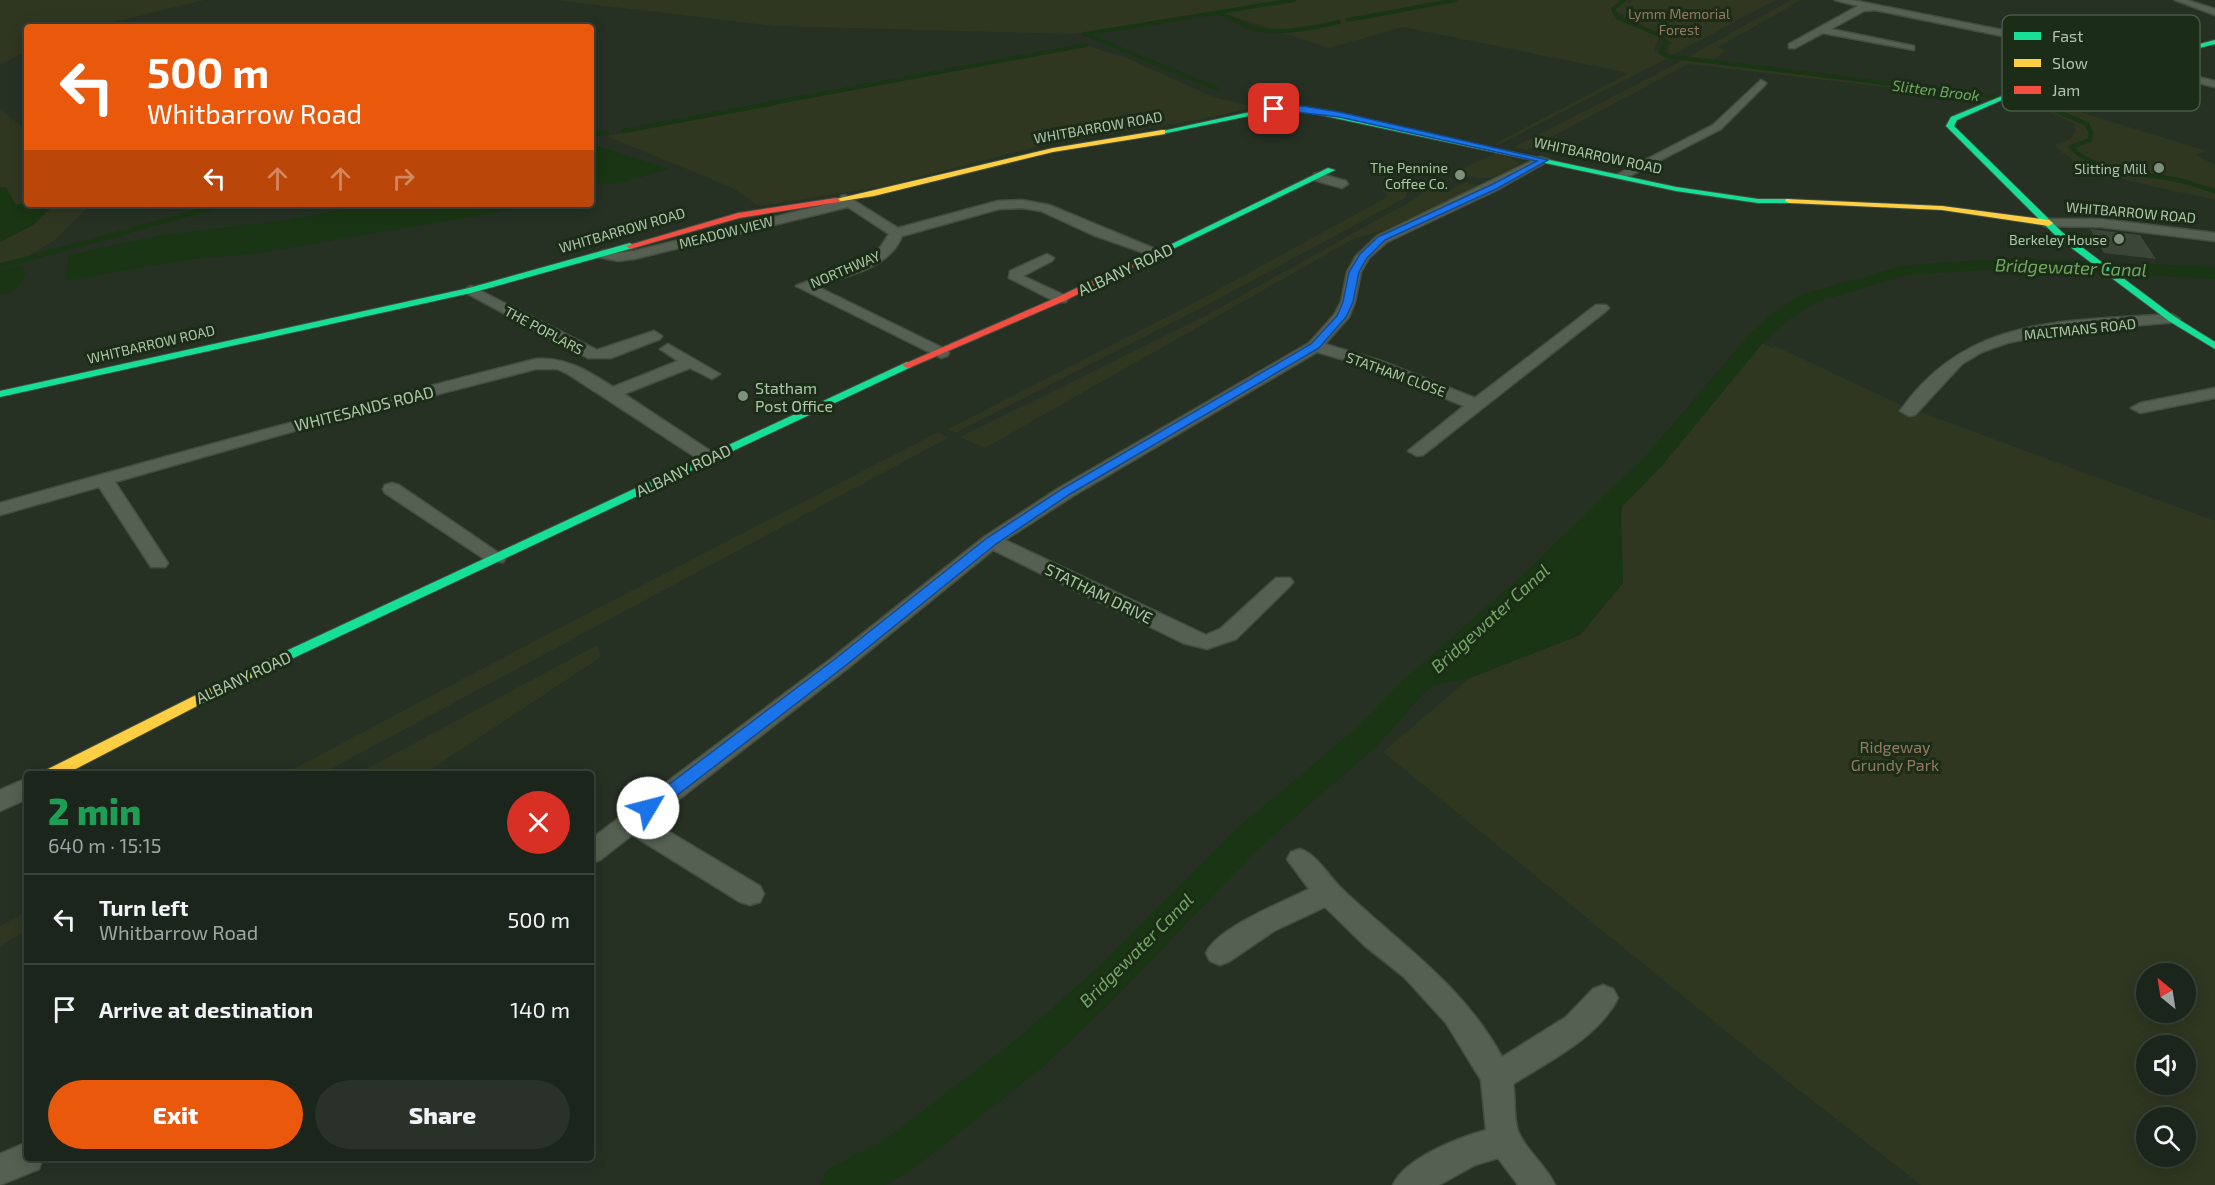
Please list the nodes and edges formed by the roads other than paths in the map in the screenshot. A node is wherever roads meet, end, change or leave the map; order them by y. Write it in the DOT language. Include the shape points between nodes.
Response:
graph roads {
  1 [pos="1839,0"];
  2 [pos="1898,0"];
  3 [pos="2179,0"];
  4 [pos="1872,8"];
  5 [pos="2215,12"];
  6 [pos="1824,30"];
  7 [pos="2002,33"];
  8 [pos="2215,42"];
  9 [pos="1792,46"];
  10 [pos="2200,46"];
  11 [pos="1911,48"];
  12 [pos="2200,80"];
  13 [pos="1761,83"];
  14 [pos="2215,84"];
  15 [pos="2002,99"];
  16 [pos="1544,160"];
  17 [pos="1331,170"];
  18 [pos="1620,176"];
  19 [pos="1318,177"];
  20 [pos="1342,184"];
  21 [pos="847,201"];
  22 [pos="2049,223"];
  23 [pos="896,233"];
  24 [pos="2215,237"];
  25 [pos="1158,253"];
  26 [pos="1047,258"];
  27 [pos="471,290"];
  28 [pos="1061,299"];
  29 [pos="1601,308"];
  30 [pos="2172,320"];
  31 [pos="654,336"];
  32 [pos="1315,346"];
  33 [pos="2215,346"];
  34 [pos="668,349"];
  35 [pos="941,353"];
  36 [pos="690,362"];
  37 [pos="712,374"];
  38 [pos="2215,393"];
  39 [pos="0,394"];
  40 [pos="610,394"];
  41 [pos="1477,405"];
  42 [pos="2140,408"];
  43 [pos="1908,411"];
  44 [pos="1417,451"];
  45 [pos="708,458"];
  46 [pos="103,478"];
  47 [pos="392,489"];
  48 [pos="0,509"];
  49 [pos="991,541"];
  50 [pos="496,558"];
  51 [pos="158,562"];
  52 [pos="1283,582"];
  53 [pos="58,771"];
  54 [pos="24,789"];
  55 [pos="0,802"];
  56 [pos="631,822"];
  57 [pos="594,851"];
  58 [pos="1300,859"];
  59 [pos="1328,893"];
  60 [pos="750,894"];
  61 [pos="1220,953"];
  62 [pos="1603,998"];
  63 [pos="1497,1078"];
  64 [pos="1505,1141"];
  65 [pos="24,1160"];
  66 [pos="0,1172"];
  67 [pos="1410,1185"];
  68 [pos="1538,1185"];
  1 -- 4 [label="street"];
  2 -- 4 [label="street"];
  3 -- 5 [label="street"];
  4 -- 6 [label="street" via="1862,8"];
  4 -- 7 [label="street"];
  6 -- 9 [label="street"];
  6 -- 11 [label="street"];
  8 -- 10 [label="street"];
  12 -- 14 [label="street"];
  13 -- 18 [label="street" via="1717,127"];
  15 -- 22 [label="street" via="1954,118 1950,126"];
  16 -- 18 [label="street, WHITBARROW ROAD"];
  16 -- 21 [label="street, WHITBARROW ROAD" via="1339,115 1280,108 1053,150"];
  16 -- 32 [label="street" via="1382,238 1363,256 1354,272 1341,317"];
  17 -- 19 [label="street, ALBANY ROAD"];
  18 -- 22 [label="street, WHITBARROW ROAD" via="1748,200 1942,208"];
  19 -- 20 [label="street"];
  19 -- 25 [label="street, ALBANY ROAD"];
  21 -- 23 [label="street, NORTHWAY"];
  21 -- 27 [label="street, WHITBARROW ROAD" via="738,216"];
  22 -- 24 [label="street, WHITBARROW ROAD" via="2101,223"];
  22 -- 30 [label="street"];
  23 -- 25 [label="street" via="998,205 1022,204 1044,208"];
  23 -- 35 [label="street, NORTHWAY" via="890,248 877,257 803,286"];
  25 -- 28 [label="street, ALBANY ROAD"];
  26 -- 28 [label="street" via="1020,270 1016,278"];
  27 -- 31 [label="street, THE POPLARS" via="594,355 605,355"];
  27 -- 39 [label="street, WHITBARROW ROAD"];
  28 -- 35 [label="street, ALBANY ROAD"];
  29 -- 41 [label="street"];
  30 -- 33 [label="street"];
  30 -- 43 [label="street, MALTMANS ROAD" via="2075,327 1996,341 1956,360"];
  32 -- 41 [label="street, STATHAM CLOSE" via="1375,364"];
  32 -- 49 [label="street" via="1066,492"];
  34 -- 36 [label="street"];
  35 -- 45 [label="street, ALBANY ROAD"];
  36 -- 37 [label="street"];
  36 -- 40 [label="street"];
  38 -- 42 [label="street"];
  40 -- 45 [label="street, WHITESANDS ROAD"];
  40 -- 46 [label="street, WHITESANDS ROAD" via="566,365 536,364"];
  41 -- 44 [label="street"];
  45 -- 50 [label="street, ALBANY ROAD"];
  46 -- 48 [label="street, WHITESANDS ROAD"];
  46 -- 51 [label="street"];
  47 -- 50 [label="street"];
  49 -- 52 [label="street, STATHAM DRIVE" via="1205,646 1228,634"];
  49 -- 56 [label="street" via="840,663"];
  50 -- 53 [label="street, ALBANY ROAD" via="202,696"];
  54 -- 55 [label="street"];
  56 -- 57 [label="street"];
  56 -- 60 [label="street"];
  58 -- 59 [label="street"];
  59 -- 61 [label="street" via="1264,923"];
  59 -- 63 [label="street" via="1436,989 1480,1047"];
  62 -- 63 [label="street" via="1577,1026"];
  63 -- 64 [label="street" via="1498,1120"];
  64 -- 67 [label="street" via="1473,1147"];
  64 -- 68 [label="street"];
  65 -- 66 [label="street"];
}
